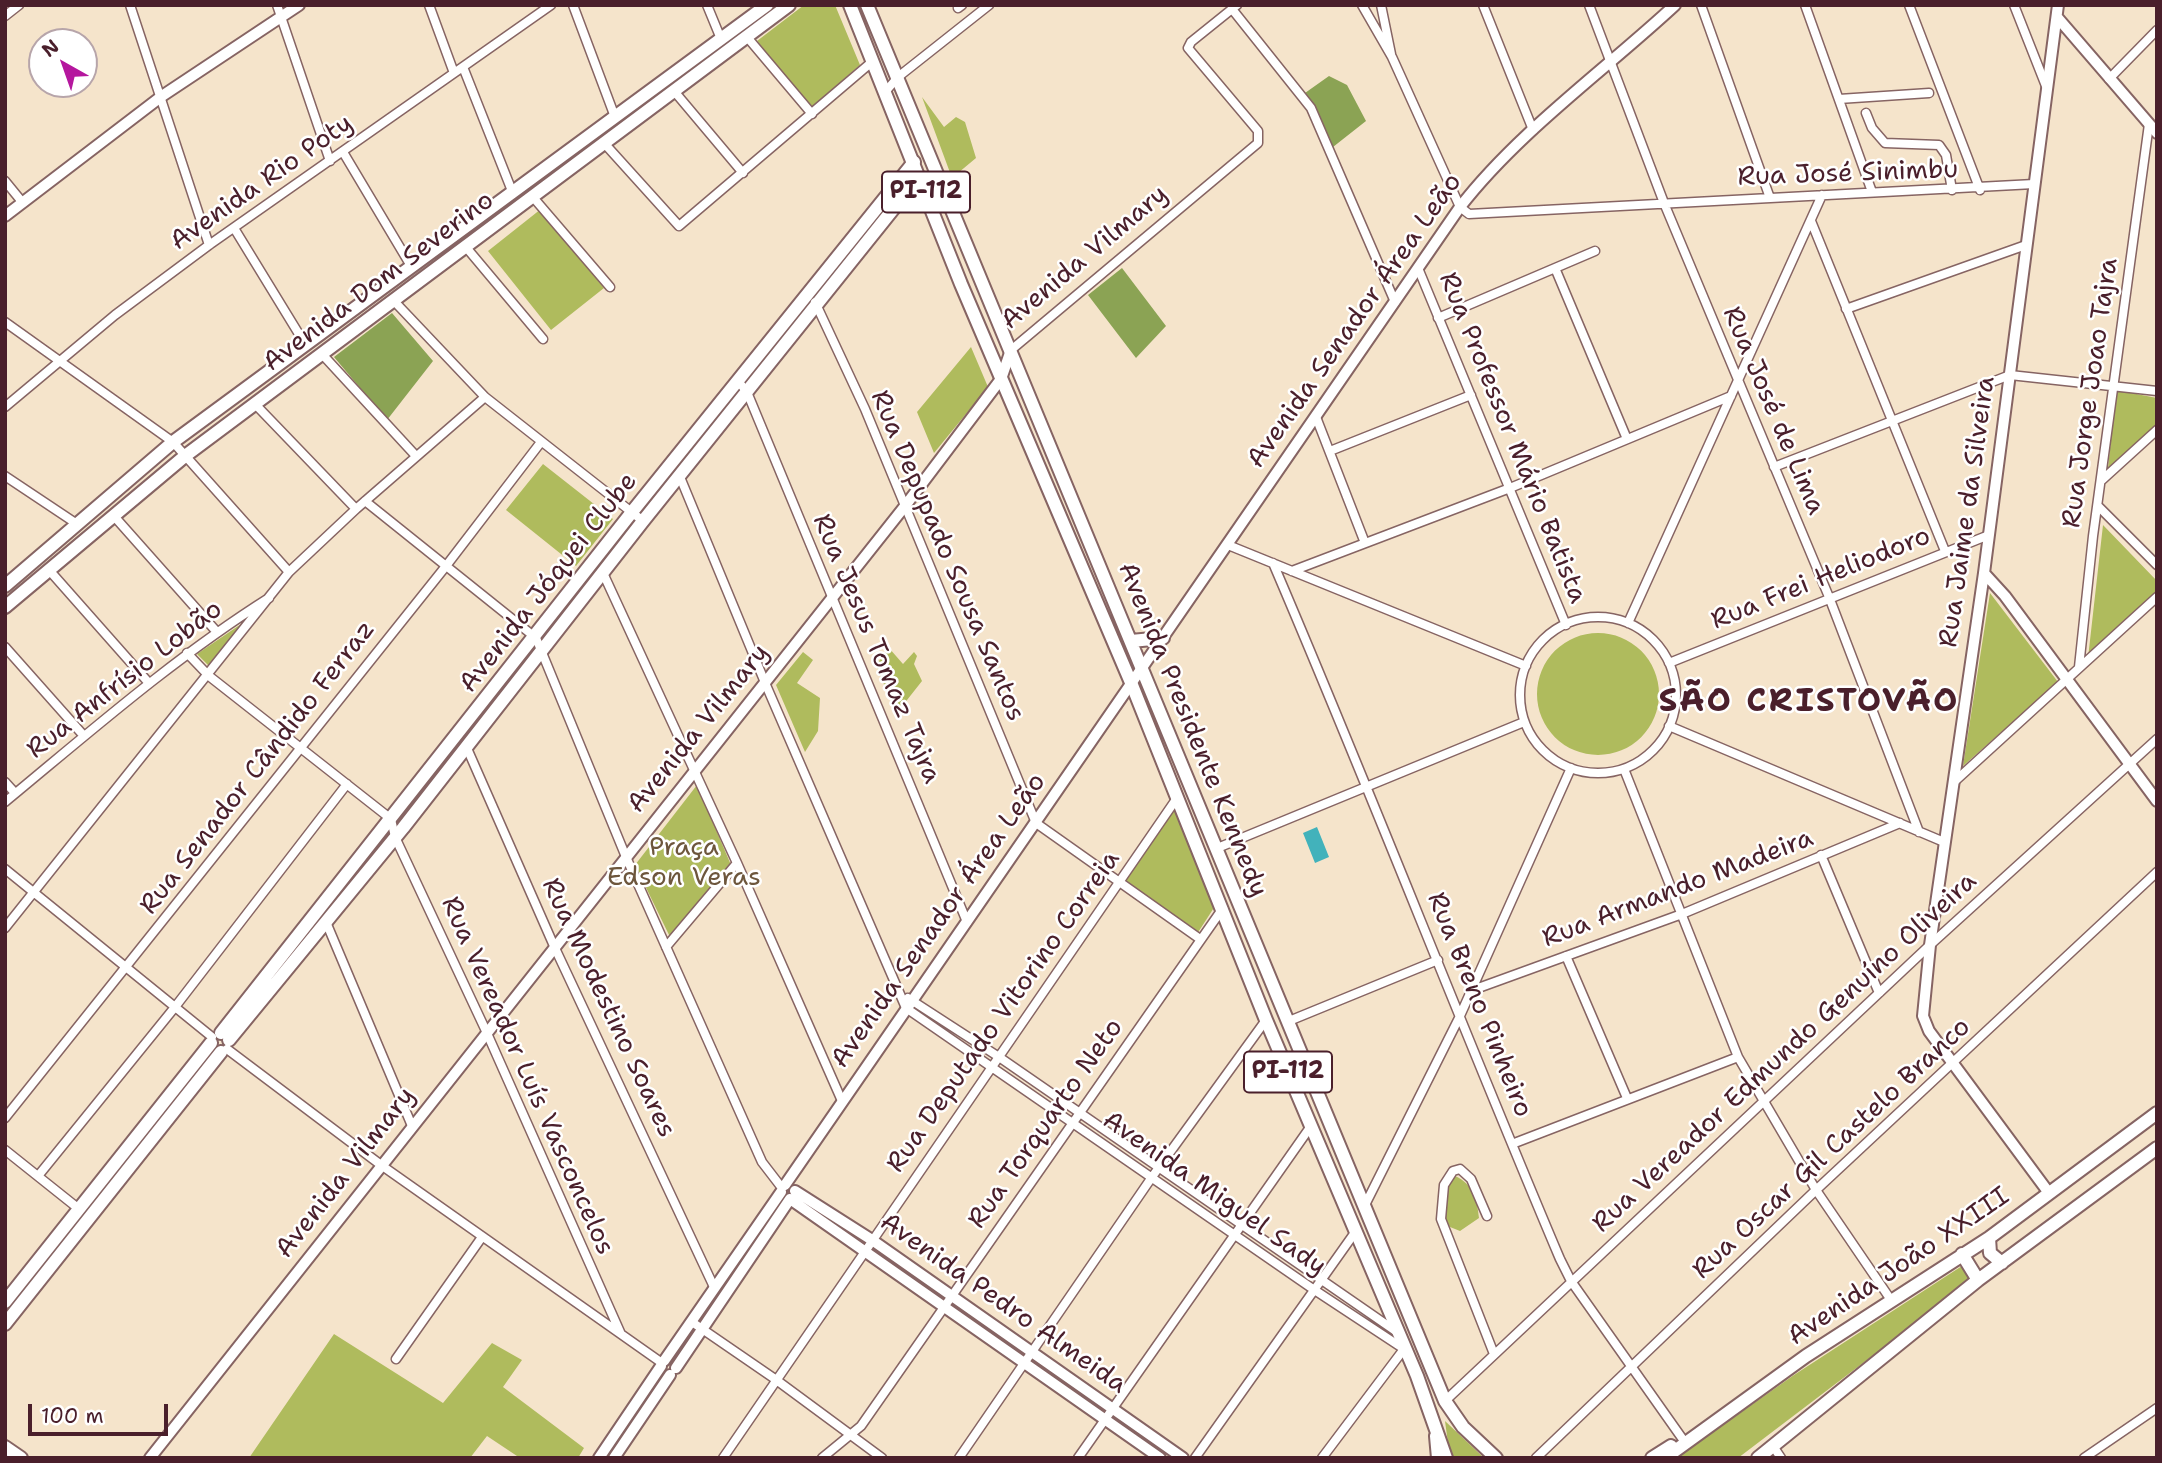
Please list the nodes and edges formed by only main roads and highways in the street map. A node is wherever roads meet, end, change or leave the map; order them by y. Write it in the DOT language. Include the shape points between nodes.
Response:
graph roads {
  1 [pos="768,5"];
  2 [pos="789,5"];
  3 [pos="850,5"];
  4 [pos="867,5"];
  5 [pos="914,162"];
  6 [pos="923,183"];
  7 [pos="5,586"];
  8 [pos="5,607"];
  9 [pos="1163,638"];
  10 [pos="1131,641"];
  11 [pos="220,1042"];
  12 [pos="2157,1113"];
  13 [pos="2157,1148"];
  14 [pos="79,1209"];
  15 [pos="90,1219"];
  16 [pos="1989,1238"];
  17 [pos="1962,1254"];
  18 [pos="2002,1263"];
  19 [pos="1978,1280"];
  20 [pos="5,1302"];
  21 [pos="5,1324"];
  22 [pos="1684,1441"];
  23 [pos="5,1447"];
  24 [pos="1483,1447"];
  25 [pos="21,1458"];
  26 [pos="1446,1458"];
  27 [pos="1496,1458"];
  28 [pos="1510,1458"];
  29 [pos="1653,1458"];
  30 [pos="1665,1458"];
  31 [pos="1758,1458"];
  1 -- 7 [label="main road, Avenida Dom Severino" via="173,442"];
  2 -- 8 [label="main road, Avenida Dom Severino" via="254,403"];
  3 -- 5 [label="main road, Avenida Presidente Kennedy / PI-112"];
  4 -- 10 [label="main road, Avenida Presidente Kennedy / PI-112"];
  5 -- 6 [label="main road, Avenida Presidente Kennedy / PI-112"];
  5 -- 11 [label="main road, Avenida Jóquei Clube" via="632,512"];
  6 -- 11 [label="main road, Avenida Jóquei Clube" via="906,193 395,837"];
  6 -- 26 [label="main road, Avenida Presidente Kennedy / PI-112" via="1266,1020 1400,1334"];
  9 -- 10 [label="main road"];
  10 -- 24 [label="main road, Avenida Presidente Kennedy / PI-112" via="1445,1401"];
  11 -- 14 [label="main road, Avenida Jóquei Clube"];
  11 -- 15 [label="main road, Avenida Jóquei Clube"];
  12 -- 16 [label="main road, Avenida João XXIII"];
  13 -- 18 [label="main road, Avenida João XXIII"];
  14 -- 15 [label="main road"];
  14 -- 20 [label="main road, Avenida Jóquei Clube"];
  15 -- 21 [label="main road, Avenida Jóquei Clube"];
  16 -- 17 [label="main road, Avenida João XXIII"];
  16 -- 18 [label="main road" via="1990,1253"];
  17 -- 19 [label="main road"];
  17 -- 22 [label="main road, Avenida João XXIII"];
  18 -- 19 [label="main road, Avenida João XXIII"];
  19 -- 31 [label="main road, Avenida João XXIII"];
  22 -- 29 [label="main road"];
  22 -- 30 [label="main road, Avenida João XXIII"];
  23 -- 25 [label="main road"];
  24 -- 27 [label="main road, Avenida Presidente Kennedy / PI-112"];
  24 -- 28 [label="main road"];
}
